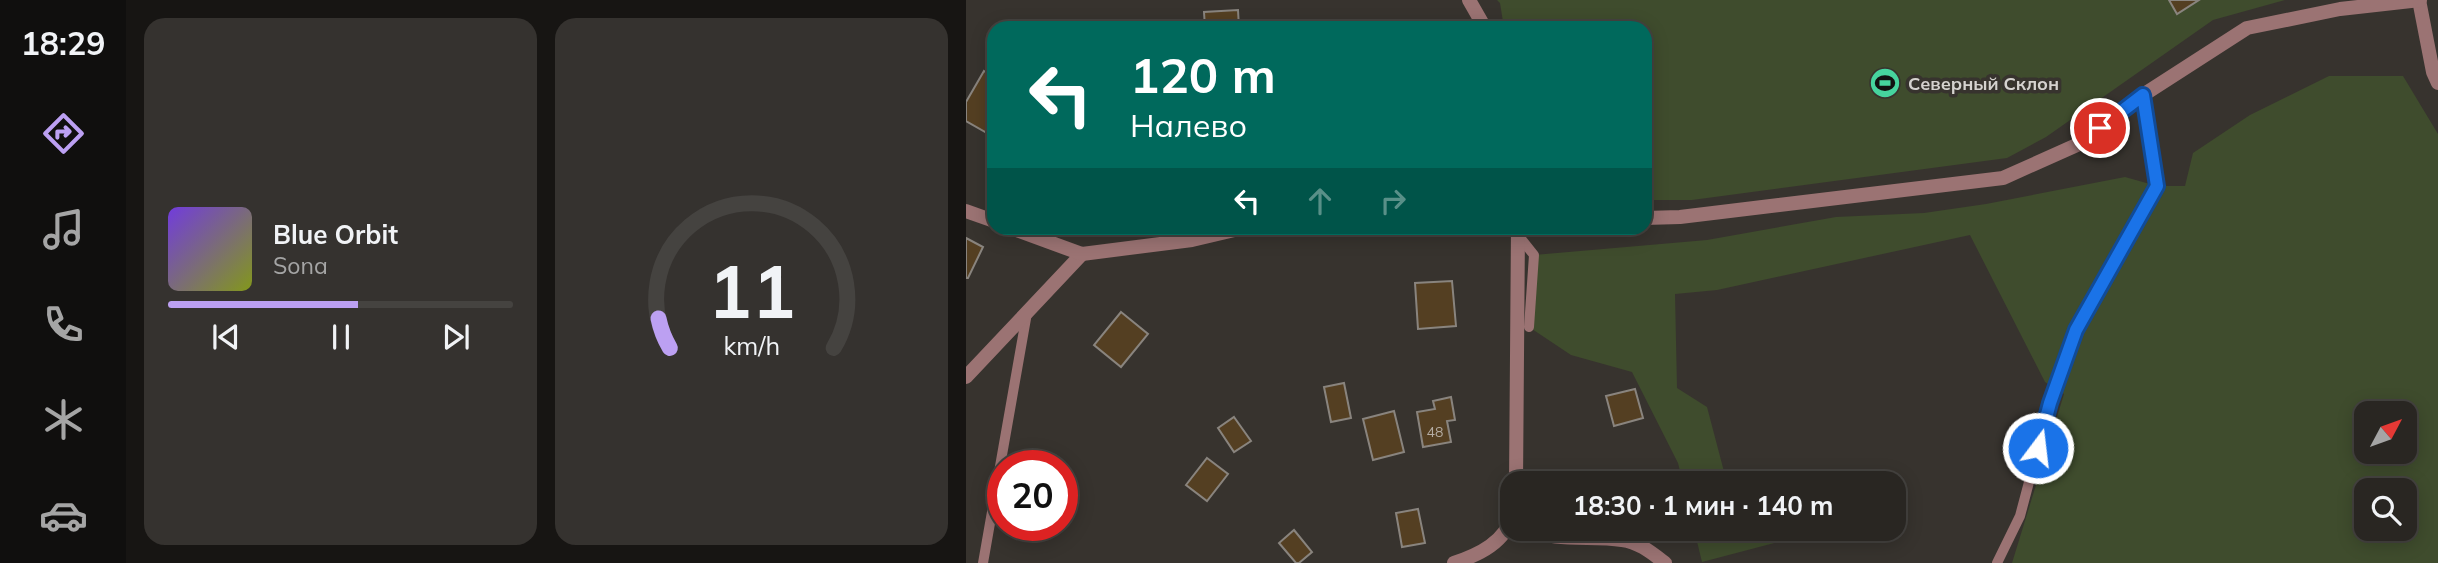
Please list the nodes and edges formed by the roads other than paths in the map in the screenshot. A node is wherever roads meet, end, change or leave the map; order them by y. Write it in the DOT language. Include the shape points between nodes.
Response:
graph roads {
  1 [pos="1469,0"];
  2 [pos="2419,0"];
  3 [pos="1481,21"];
  4 [pos="2438,83"];
  5 [pos="2143,95"];
  6 [pos="966,211"];
  7 [pos="987,218"];
  8 [pos="1652,218"];
  9 [pos="1030,235"];
  10 [pos="1213,235"];
  11 [pos="1518,235"];
  12 [pos="1521,235"];
  13 [pos="1082,254"];
  14 [pos="1027,310"];
  15 [pos="1529,327"];
  16 [pos="966,377"];
  17 [pos="1516,471"];
  18 [pos="1500,537"];
  19 [pos="1627,541"];
  20 [pos="983,563"];
  21 [pos="1454,563"];
  22 [pos="1665,563"];
  23 [pos="1997,563"];
  1 -- 3 [label="street"];
  2 -- 4 [label="street"];
  2 -- 5 [label="street" via="2340,9 2247,29"];
  5 -- 8 [label="street" via="2079,144 2004,178"];
  5 -- 23 [label="lane" via="2157,186 2076,330 2050,403 2020,516"];
  6 -- 7 [label="street"];
  9 -- 13 [label="street"];
  10 -- 13 [label="street"];
  11 -- 17 [label="street"];
  12 -- 15 [label="lane" via="1534,255"];
  13 -- 14 [label="street"];
  14 -- 16 [label="street"];
  14 -- 20 [label="lane"];
  18 -- 21 [label="street"];
  19 -- 22 [label="street" via="1648,549"];
}
